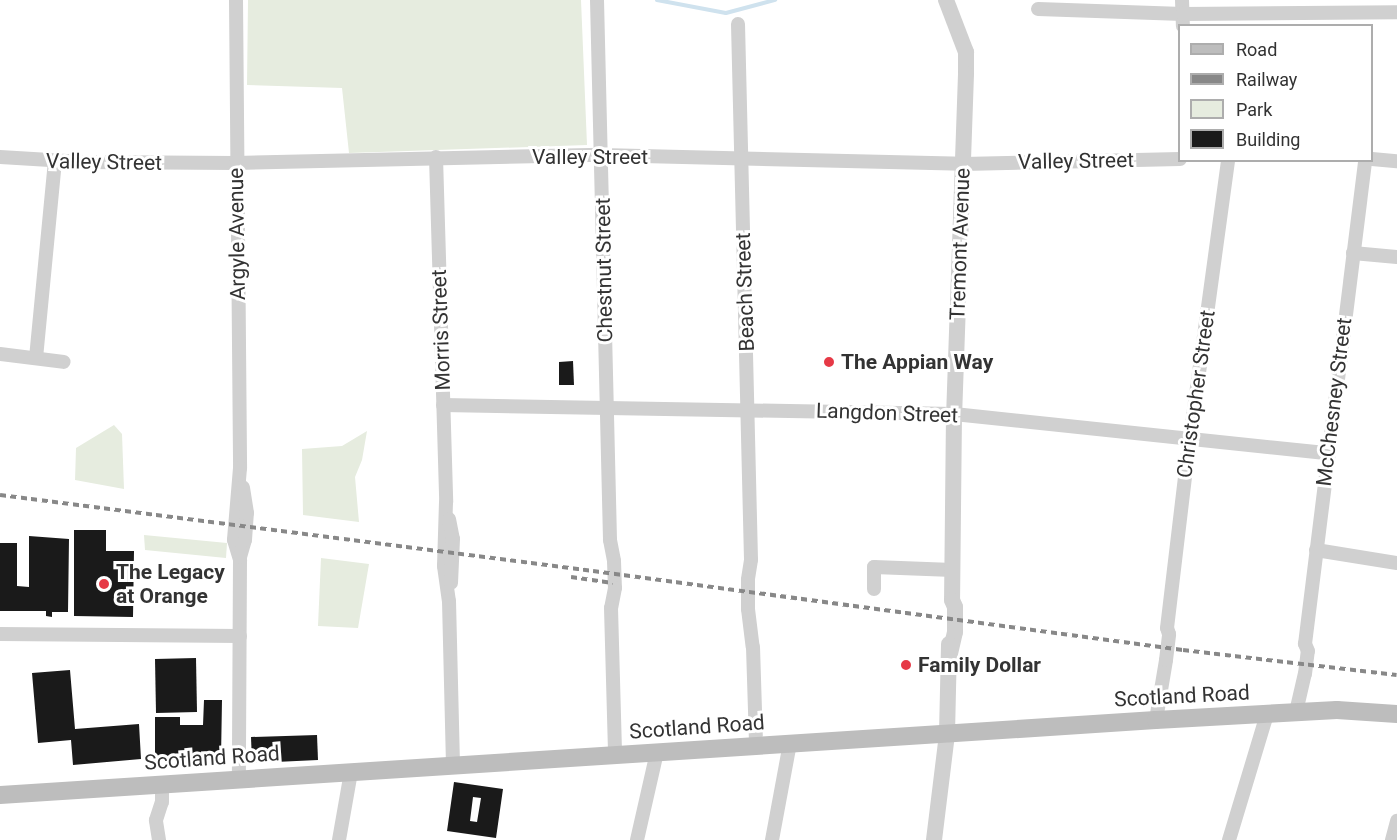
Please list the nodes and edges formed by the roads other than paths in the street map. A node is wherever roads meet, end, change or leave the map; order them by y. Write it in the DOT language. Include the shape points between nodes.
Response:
graph roads {
  1 [pos="236,0"];
  2 [pos="597,0"];
  3 [pos="946,0"];
  4 [pos="1038,9"];
  5 [pos="1397,12"];
  6 [pos="1183,13"];
  7 [pos="738,24"];
  8 [pos="601,155"];
  9 [pos="0,157"];
  10 [pos="436,158"];
  11 [pos="741,159"];
  12 [pos="1178,159"];
  13 [pos="1373,159"];
  14 [pos="55,161"];
  15 [pos="1397,161"];
  16 [pos="1228,162"];
  17 [pos="1365,162"];
  18 [pos="236,163"];
  19 [pos="963,164"];
  20 [pos="1353,253"];
  21 [pos="1397,257"];
  22 [pos="0,354"];
  23 [pos="36,358"];
  24 [pos="64,362"];
  25 [pos="443,405"];
  26 [pos="607,408"];
  27 [pos="748,410"];
  28 [pos="954,414"];
  29 [pos="1190,440"];
  30 [pos="1328,453"];
  31 [pos="1316,550"];
  32 [pos="1397,563"];
  33 [pos="953,570"];
  34 [pos="874,589"];
  35 [pos="0,634"];
  36 [pos="240,636"];
  37 [pos="1296,712"];
  38 [pos="1267,714"];
  39 [pos="1397,714"];
  40 [pos="1156,720"];
  41 [pos="947,734"];
  42 [pos="790,743"];
  43 [pos="756,745"];
  44 [pos="657,752"];
  45 [pos="615,755"];
  46 [pos="453,765"];
  47 [pos="351,772"];
  48 [pos="239,779"];
  49 [pos="162,784"];
  50 [pos="0,795"];
  51 [pos="1397,821"];
  52 [pos="159,840"];
  53 [pos="339,840"];
  54 [pos="637,840"];
  55 [pos="772,840"];
  56 [pos="934,840"];
  57 [pos="1229,840"];
  58 [pos="1392,840"];
  1 -- 18 [label="street, Argyle Avenue"];
  2 -- 8 [label="street, Chestnut Street"];
  3 -- 19 [label="street, Tremont Avenue" via="966,52"];
  4 -- 6 [label="street"];
  5 -- 6 [label="street"];
  7 -- 11 [label="street, Beach Street"];
  8 -- 10 [label="street, Valley Street"];
  8 -- 11 [label="street, Valley Street"];
  8 -- 26 [label="street, Chestnut Street"];
  9 -- 14 [label="street, Valley Street"];
  10 -- 18 [label="street, Valley Street"];
  10 -- 25 [label="street, Morris Street"];
  11 -- 19 [label="street, Valley Street"];
  11 -- 27 [label="street, Beach Street"];
  12 -- 19 [label="street, Valley Street"];
  13 -- 15 [label="street"];
  14 -- 18 [label="street, Valley Street"];
  14 -- 23 [label="street"];
  16 -- 29 [label="street, Christopher Street"];
  17 -- 20 [label="street, McChesney Street"];
  18 -- 36 [label="street, Argyle Avenue" via="240,468 247,513 240,560"];
  19 -- 28 [label="street, Tremont Avenue"];
  20 -- 21 [label="street"];
  20 -- 30 [label="street, McChesney Street"];
  22 -- 23 [label="street"];
  23 -- 24 [label="street"];
  25 -- 26 [label="street, Langdon Street"];
  25 -- 46 [label="street, Morris Street" via="446,502 453,539 449,601"];
  26 -- 27 [label="street, Langdon Street"];
  26 -- 45 [label="street, Chestnut Street" via="610,540 615,579 611,608"];
  27 -- 28 [label="street, Langdon Street"];
  27 -- 43 [label="street, Beach Street" via="751,560 756,580"];
  28 -- 29 [label="street, Langdon Street"];
  28 -- 33 [label="street, Tremont Avenue"];
  29 -- 30 [label="street, Langdon Street"];
  29 -- 40 [label="street, Christopher Street"];
  30 -- 31 [label="street, McChesney Street"];
  31 -- 32 [label="street"];
  31 -- 37 [label="street, McChesney Street" via="1305,644 1308,651"];
  33 -- 34 [label="street" via="874,567"];
  33 -- 41 [label="street, Tremont Avenue" via="955,632 950,654"];
  35 -- 36 [label="street"];
  36 -- 48 [label="street, Argyle Avenue"];
  37 -- 38 [label="main road, Scotland Road"];
  37 -- 39 [label="main road, Scotland Road"];
  38 -- 40 [label="main road, Scotland Road"];
  38 -- 57 [label="street"];
  40 -- 41 [label="main road, Scotland Road"];
  41 -- 42 [label="main road, Scotland Road"];
  41 -- 56 [label="street, Tremont Avenue"];
  42 -- 43 [label="main road, Scotland Road"];
  42 -- 55 [label="street"];
  43 -- 44 [label="main road, Scotland Road"];
  44 -- 45 [label="main road, Scotland Road"];
  44 -- 54 [label="street"];
  45 -- 46 [label="main road, Scotland Road"];
  46 -- 47 [label="main road, Scotland Road"];
  47 -- 48 [label="main road, Scotland Road"];
  47 -- 53 [label="street"];
  48 -- 49 [label="main road, Scotland Road"];
  49 -- 50 [label="main road, Scotland Road"];
  49 -- 52 [label="street" via="156,820"];
  51 -- 58 [label="street"];
}
